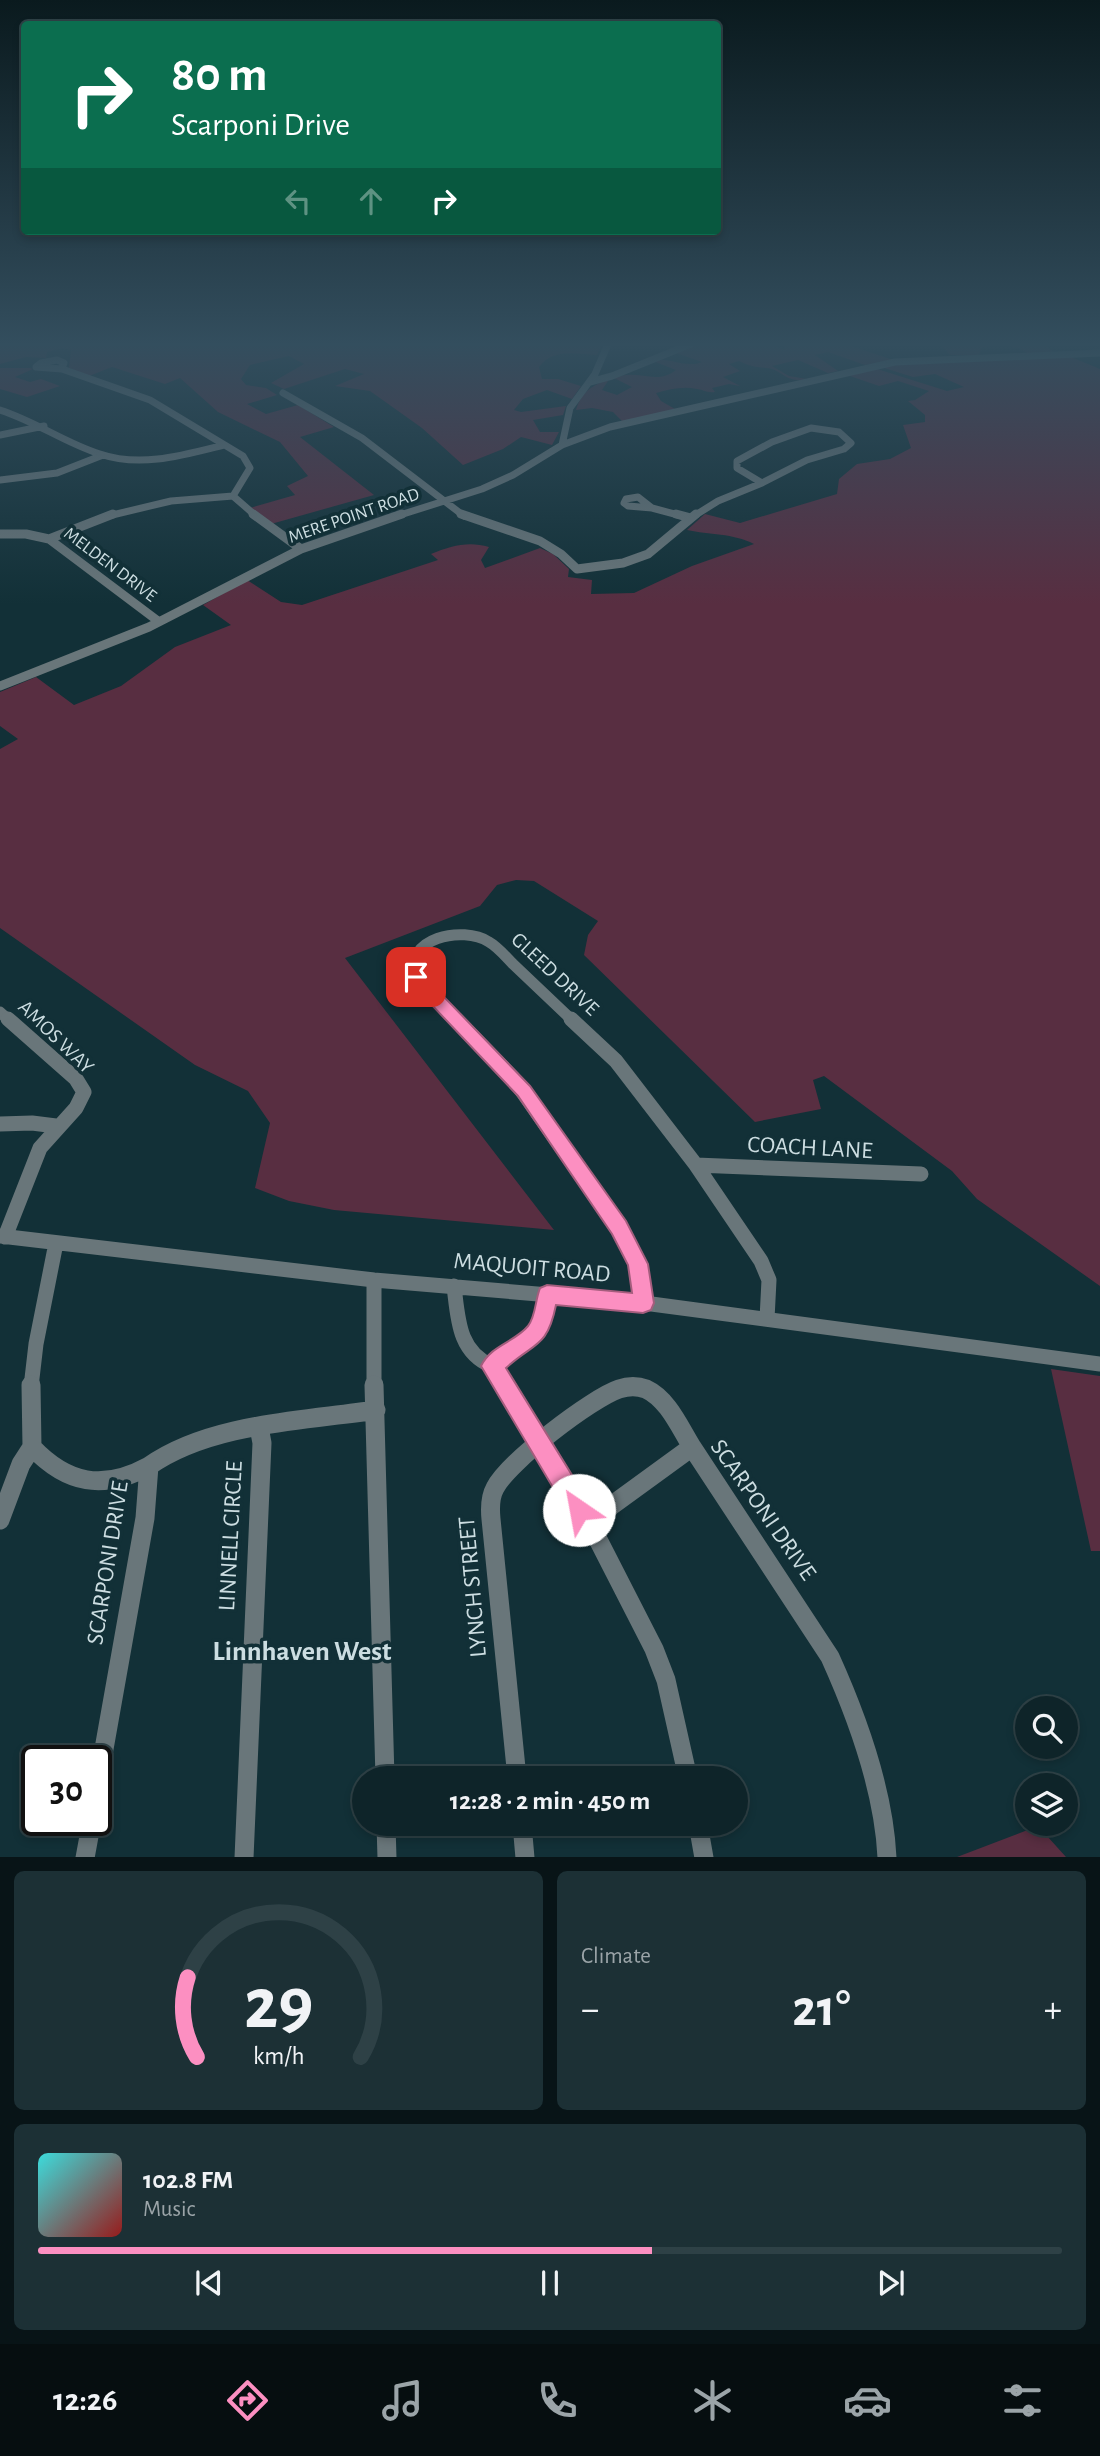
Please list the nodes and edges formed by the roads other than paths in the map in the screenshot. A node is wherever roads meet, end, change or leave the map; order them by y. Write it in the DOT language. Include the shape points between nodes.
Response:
graph roads {
  1 [pos="21,431"];
  2 [pos="53,431"];
  3 [pos="200,431"];
  4 [pos="349,431"];
  5 [pos="565,431"];
  6 [pos="598,431"];
  7 [pos="801,431"];
  8 [pos="835,431"];
  9 [pos="0,435"];
  10 [pos="224,445"];
  11 [pos="562,445"];
  12 [pos="103,455"];
  13 [pos="0,480"];
  14 [pos="762,483"];
  15 [pos="233,496"];
  16 [pos="443,502"];
  17 [pos="652,508"];
  18 [pos="691,518"];
  19 [pos="0,534"];
  20 [pos="49,539"];
  21 [pos="300,549"];
  22 [pos="158,621"];
  23 [pos="0,686"];
  24 [pos="0,1012"];
  25 [pos="0,1124"];
  26 [pos="56,1126"];
  27 [pos="696,1165"];
  28 [pos="921,1174"];
  29 [pos="3,1237"];
  30 [pos="56,1243"];
  31 [pos="374,1280"];
  32 [pos="454,1286"];
  33 [pos="547,1295"];
  34 [pos="643,1303"];
  35 [pos="767,1319"];
  36 [pos="1100,1364"];
  37 [pos="492,1366"];
  38 [pos="376,1410"];
  39 [pos="259,1427"];
  40 [pos="539,1445"];
  41 [pos="32,1447"];
  42 [pos="692,1447"];
  43 [pos="149,1466"];
  44 [pos="0,1520"];
  45 [pos="589,1522"];
  46 [pos="105,1745"];
  47 [pos="385,1766"];
  48 [pos="516,1766"];
  49 [pos="685,1766"];
  50 [pos="89,1836"];
  51 [pos="386,1836"];
  52 [pos="523,1836"];
  53 [pos="700,1836"];
  54 [pos="85,1857"];
  55 [pos="244,1857"];
  56 [pos="387,1857"];
  57 [pos="525,1857"];
  58 [pos="704,1857"];
  59 [pos="887,1857"];
  1 -- 9 [label="street"];
  2 -- 12 [label="street"];
  3 -- 10 [label="street"];
  4 -- 16 [label="street"];
  5 -- 11 [label="street"];
  6 -- 11 [label="street, MERE POINT ROAD"];
  7 -- 14 [label="street" via="740,457 737,468"];
  8 -- 14 [label="street" via="850,440 844,449 807,460"];
  10 -- 12 [label="street" via="159,459"];
  10 -- 15 [label="street" via="249,464"];
  11 -- 16 [label="street, MERE POINT ROAD" via="503,480"];
  12 -- 13 [label="street" via="57,474"];
  14 -- 18 [label="street"];
  15 -- 20 [label="street" via="138,507"];
  15 -- 21 [label="street"];
  16 -- 18 [label="street" via="479,523 548,545 577,569 623,563 648,554"];
  16 -- 21 [label="street, MERE POINT ROAD"];
  17 -- 18 [label="street"];
  19 -- 20 [label="street, MELDEN DRIVE"];
  20 -- 22 [label="street, MELDEN DRIVE"];
  21 -- 22 [label="street, MERE POINT ROAD"];
  22 -- 23 [label="street, MERE POINT ROAD"];
  24 -- 26 [label="street, AMOS WAY" via="81,1084 81,1102"];
  25 -- 26 [label="street"];
  26 -- 29 [label="street, AMOS WAY" via="40,1148"];
  27 -- 28 [label="street, COACH LANE"];
  27 -- 34 [label="street, GLEED DRIVE" via="617,1061 490,942 465,934 444,937 425,946 413,959 412,972 419,983 524,1091 619,1227 638,1264"];
  27 -- 35 [label="street, GLEED DRIVE" via="761,1261 769,1280"];
  29 -- 30 [label="street, MAQUOIT ROAD"];
  30 -- 31 [label="street, MAQUOIT ROAD"];
  30 -- 41 [label="street" via="35,1345"];
  31 -- 32 [label="street, MAQUOIT ROAD"];
  31 -- 38 [label="street"];
  32 -- 33 [label="street, MAQUOIT ROAD"];
  32 -- 37 [label="street" via="462,1340 474,1358"];
  33 -- 34 [label="street, MAQUOIT ROAD"];
  33 -- 37 [label="street" via="534,1336"];
  34 -- 35 [label="street, MAQUOIT ROAD"];
  35 -- 36 [label="street, MAQUOIT ROAD"];
  37 -- 40 [label="street"];
  38 -- 39 [label="street, LINNELL CIRCLE"];
  38 -- 47 [label="street"];
  39 -- 43 [label="street, LINNELL CIRCLE" via="188,1443"];
  39 -- 55 [label="street, LINNELL CIRCLE" via="262,1443"];
  40 -- 42 [label="street, LYNCH STREET" via="605,1396 634,1385 650,1389 667,1407"];
  40 -- 45 [label="street"];
  40 -- 48 [label="street, LYNCH STREET" via="502,1476 491,1505"];
  41 -- 43 [label="street, SCARPONI DRIVE" via="51,1466 72,1477 125,1479"];
  41 -- 44 [label="street"];
  42 -- 45 [label="street, SCARPONI DRIVE"];
  42 -- 59 [label="street, SCARPONI DRIVE" via="830,1657 870,1768 886,1831"];
  43 -- 46 [label="street, SCARPONI DRIVE" via="145,1518"];
  45 -- 49 [label="street" via="666,1680"];
  50 -- 54 [label="street"];
  51 -- 56 [label="street"];
  52 -- 57 [label="street"];
  53 -- 58 [label="street"];
}
